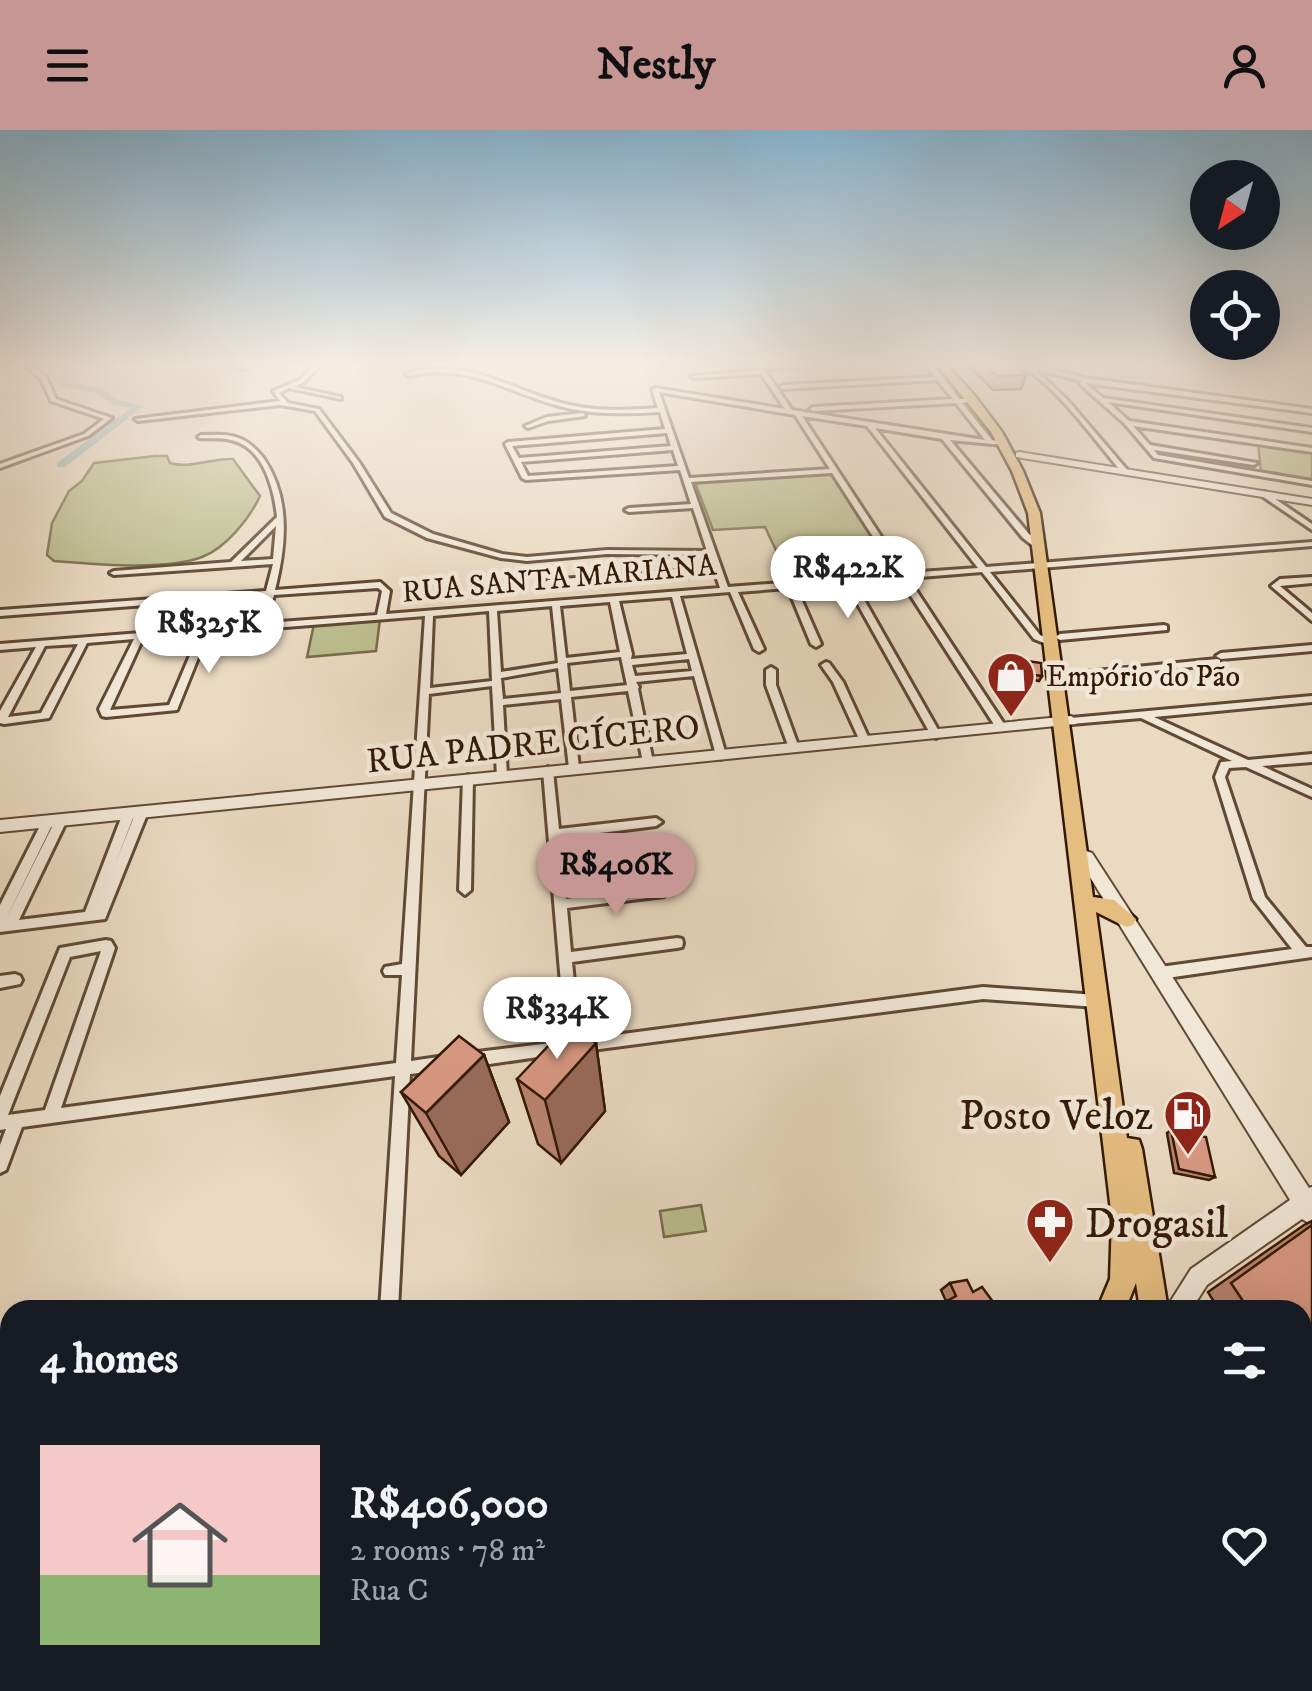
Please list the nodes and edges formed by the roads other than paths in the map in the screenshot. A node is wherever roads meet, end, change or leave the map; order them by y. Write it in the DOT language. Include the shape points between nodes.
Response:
graph roads {
  1 [pos="1006,435"];
  2 [pos="84,436"];
  3 [pos="336,436"];
  4 [pos="592,436"];
  5 [pos="670,436"];
  6 [pos="812,436"];
  7 [pos="877,436"];
  8 [pos="943,436"];
  9 [pos="986,436"];
  10 [pos="1004,436"];
  11 [pos="1007,436"];
  12 [pos="1095,436"];
  13 [pos="1138,436"];
  14 [pos="1216,436"];
  15 [pos="201,437"];
  16 [pos="1252,441"];
  17 [pos="990,442"];
  18 [pos="1148,447"];
  19 [pos="674,448"];
  20 [pos="1312,450"];
  21 [pos="1022,455"];
  22 [pos="517,460"];
  23 [pos="1254,463"];
  24 [pos="0,466"];
  25 [pos="681,468"];
  26 [pos="836,471"];
  27 [pos="1124,471"];
  28 [pos="1255,474"];
  29 [pos="684,480"];
  30 [pos="1312,484"];
  31 [pos="1265,494"];
  32 [pos="1312,502"];
  33 [pos="694,506"];
  34 [pos="629,510"];
  35 [pos="280,518"];
  36 [pos="1312,528"];
  37 [pos="1312,544"];
  38 [pos="1040,547"];
  39 [pos="712,553"];
  40 [pos="275,561"];
  41 [pos="1046,563"];
  42 [pos="233,564"];
  43 [pos="982,568"];
  44 [pos="718,570"];
  45 [pos="114,572"];
  46 [pos="904,576"];
  47 [pos="848,580"];
  48 [pos="1312,580"];
  49 [pos="548,584"];
  50 [pos="791,584"];
  51 [pos="729,589"];
  52 [pos="270,592"];
  53 [pos="674,594"];
  54 [pos="614,600"];
  55 [pos="556,605"];
  56 [pos="494,610"];
  57 [pos="0,613"];
  58 [pos="429,616"];
  59 [pos="380,618"];
  60 [pos="1312,618"];
  61 [pos="260,628"];
  62 [pos="1164,628"];
  63 [pos="204,632"];
  64 [pos="139,638"];
  65 [pos="1056,640"];
  66 [pos="83,642"];
  67 [pos="42,644"];
  68 [pos="816,644"];
  69 [pos="0,648"];
  70 [pos="1312,648"];
  71 [pos="759,650"];
  72 [pos="693,656"];
  73 [pos="628,658"];
  74 [pos="562,663"];
  75 [pos="826,665"];
  76 [pos="771,670"];
  77 [pos="699,673"];
  78 [pos="1066,677"];
  79 [pos="497,679"];
  80 [pos="633,683"];
  81 [pos="427,691"];
  82 [pos="566,694"];
  83 [pos="1312,698"];
  84 [pos="497,703"];
  85 [pos="1142,715"];
  86 [pos="1066,722"];
  87 [pos="1001,727"];
  88 [pos="936,735"];
  89 [pos="865,741"];
  90 [pos="794,748"];
  91 [pos="722,756"];
  92 [pos="1312,758"];
  93 [pos="648,762"];
  94 [pos="1248,764"];
  95 [pos="574,768"];
  96 [pos="548,771"];
  97 [pos="502,776"];
  98 [pos="468,779"];
  99 [pos="420,784"];
  100 [pos="1312,793"];
  101 [pos="135,812"];
  102 [pos="54,821"];
  103 [pos="656,822"];
  104 [pos="0,826"];
  105 [pos="555,834"];
  106 [pos="1086,857"];
  107 [pos="465,890"];
  108 [pos="664,891"];
  109 [pos="1087,903"];
  110 [pos="561,904"];
  111 [pos="1126,919"];
  112 [pos="3,924"];
  113 [pos="677,943"];
  114 [pos="1308,953"];
  115 [pos="565,958"];
  116 [pos="408,969"];
  117 [pos="390,971"];
  118 [pos="1160,973"];
  119 [pos="1097,1001"];
  120 [pos="572,1032"];
  121 [pos="402,1069"];
  122 [pos="0,1116"];
  123 [pos="50,1117"];
  124 [pos="8,1122"];
  125 [pos="0,1165"];
  126 [pos="1310,1205"];
  127 [pos="390,1300"];
  128 [pos="1115,1300"];
  129 [pos="1152,1300"];
  130 [pos="1183,1300"];
  1 -- 38 [label="main road"];
  2 -- 24 [label="street"];
  3 -- 39 [label="street" via="388,514 430,536 527,559"];
  4 -- 22 [label="street" via="511,441"];
  5 -- 19 [label="street"];
  6 -- 26 [label="street"];
  7 -- 43 [label="street"];
  8 -- 17 [label="street"];
  8 -- 38 [label="street"];
  9 -- 17 [label="street"];
  10 -- 17 [label="street"];
  11 -- 21 [label="main road"];
  12 -- 27 [label="street"];
  13 -- 18 [label="street"];
  14 -- 16 [label="street"];
  15 -- 35 [label="street" via="232,438 251,448 278,487"];
  16 -- 20 [label="street"];
  16 -- 23 [label="street"];
  18 -- 23 [label="street"];
  18 -- 28 [label="street" via="1160,458"];
  19 -- 22 [label="street"];
  19 -- 25 [label="street"];
  21 -- 27 [label="street"];
  21 -- 41 [label="main road" via="1038,501"];
  22 -- 25 [label="street" via="530,479"];
  23 -- 28 [label="street"];
  25 -- 29 [label="street"];
  26 -- 29 [label="street"];
  26 -- 46 [label="street"];
  27 -- 31 [label="street"];
  28 -- 30 [label="street"];
  29 -- 33 [label="street"];
  31 -- 32 [label="street"];
  31 -- 36 [label="street"];
  33 -- 34 [label="street"];
  33 -- 39 [label="street"];
  35 -- 40 [label="street"];
  35 -- 42 [label="street"];
  37 -- 41 [label="street, RUA SANTA MARIANA"];
  38 -- 41 [label="main road"];
  39 -- 44 [label="street"];
  40 -- 42 [label="street"];
  40 -- 52 [label="street"];
  41 -- 43 [label="street, RUA SANTA MARIANA"];
  41 -- 65 [label="main road"];
  42 -- 45 [label="street"];
  43 -- 46 [label="street, RUA SANTA MARIANA"];
  43 -- 65 [label="street" via="1036,637"];
  44 -- 49 [label="street"];
  44 -- 51 [label="street"];
  46 -- 47 [label="street, RUA SANTA MARIANA"];
  46 -- 87 [label="street"];
  47 -- 50 [label="street, RUA SANTA MARIANA"];
  47 -- 88 [label="street"];
  48 -- 60 [label="street" via="1275,584"];
  50 -- 51 [label="street, RUA SANTA MARIANA"];
  50 -- 68 [label="street"];
  51 -- 53 [label="street, RUA SANTA MARIANA"];
  51 -- 71 [label="street"];
  52 -- 57 [label="street"];
  52 -- 59 [label="street" via="380,584 386,591"];
  52 -- 61 [label="street"];
  53 -- 54 [label="street, RUA SANTA MARIANA"];
  53 -- 72 [label="street"];
  54 -- 55 [label="street, RUA SANTA MARIANA"];
  54 -- 73 [label="street"];
  55 -- 56 [label="street, RUA SANTA MARIANA"];
  55 -- 74 [label="street"];
  56 -- 58 [label="street, RUA SANTA MARIANA"];
  56 -- 79 [label="street"];
  58 -- 59 [label="street, RUA SANTA MARIANA"];
  58 -- 81 [label="street"];
  59 -- 61 [label="street, RUA SANTA MARIANA"];
  61 -- 63 [label="street, RUA SANTA MARIANA"];
  62 -- 65 [label="street"];
  63 -- 64 [label="street, RUA SANTA MARIANA"];
  63 -- 64 [label="street" via="176,705 106,714"];
  64 -- 66 [label="street, RUA SANTA MARIANA"];
  65 -- 78 [label="main road"];
  65 -- 86 [label="main road"];
  66 -- 67 [label="street, RUA SANTA MARIANA"];
  66 -- 67 [label="street" via="44,716 4,721"];
  67 -- 69 [label="street, RUA SANTA MARIANA"];
  70 -- 78 [label="street"];
  72 -- 73 [label="street"];
  72 -- 77 [label="street"];
  73 -- 74 [label="street"];
  73 -- 80 [label="street"];
  74 -- 79 [label="street"];
  74 -- 82 [label="street"];
  75 -- 89 [label="street"];
  76 -- 90 [label="street"];
  77 -- 80 [label="street"];
  77 -- 91 [label="street"];
  78 -- 86 [label="main road"];
  79 -- 81 [label="street"];
  79 -- 84 [label="street"];
  80 -- 82 [label="street"];
  80 -- 93 [label="street"];
  81 -- 99 [label="street"];
  82 -- 84 [label="street"];
  82 -- 95 [label="street"];
  83 -- 85 [label="street"];
  84 -- 97 [label="street"];
  85 -- 86 [label="street"];
  85 -- 94 [label="street"];
  86 -- 87 [label="street, RUA PADRE CÍCERO"];
  86 -- 106 [label="main road"];
  86 -- 109 [label="main road"];
  87 -- 88 [label="street, RUA PADRE CÍCERO"];
  88 -- 89 [label="street, RUA PADRE CÍCERO"];
  89 -- 90 [label="street, RUA PADRE CÍCERO"];
  90 -- 91 [label="street, RUA PADRE CÍCERO"];
  91 -- 93 [label="street, RUA PADRE CÍCERO"];
  92 -- 94 [label="street"];
  93 -- 95 [label="street, RUA PADRE CÍCERO"];
  94 -- 100 [label="street"];
  94 -- 114 [label="street" via="1225,765 1220,777 1259,899"];
  95 -- 96 [label="street, RUA PADRE CÍCERO"];
  96 -- 97 [label="street, RUA PADRE CÍCERO"];
  96 -- 105 [label="street"];
  97 -- 98 [label="street, RUA PADRE CÍCERO"];
  98 -- 99 [label="street, RUA PADRE CÍCERO"];
  98 -- 107 [label="street"];
  99 -- 101 [label="street, RUA PADRE CÍCERO"];
  99 -- 116 [label="street" via="409,853"];
  101 -- 102 [label="street, RUA PADRE CÍCERO"];
  101 -- 112 [label="street" via="89,917"];
  102 -- 104 [label="street, RUA PADRE CÍCERO"];
  102 -- 112 [label="street"];
  103 -- 105 [label="street"];
  105 -- 110 [label="street"];
  106 -- 109 [label="main road"];
  106 -- 111 [label="street"];
  108 -- 110 [label="street"];
  109 -- 111 [label="main road"];
  109 -- 119 [label="main road"];
  109 -- 129 [label="main road"];
  110 -- 115 [label="street"];
  111 -- 118 [label="street"];
  113 -- 115 [label="street"];
  114 -- 118 [label="street"];
  115 -- 120 [label="street"];
  116 -- 117 [label="street"];
  116 -- 121 [label="street"];
  118 -- 126 [label="street"];
  119 -- 121 [label="street" via="983,993"];
  119 -- 128 [label="main road" via="1125,1219 1124,1280"];
  121 -- 123 [label="street"];
  121 -- 127 [label="street"];
  122 -- 123 [label="street" via="65,952 106,945"];
  123 -- 124 [label="street"];
  124 -- 125 [label="street"];
  126 -- 130 [label="street" via="1199,1276"];
}
